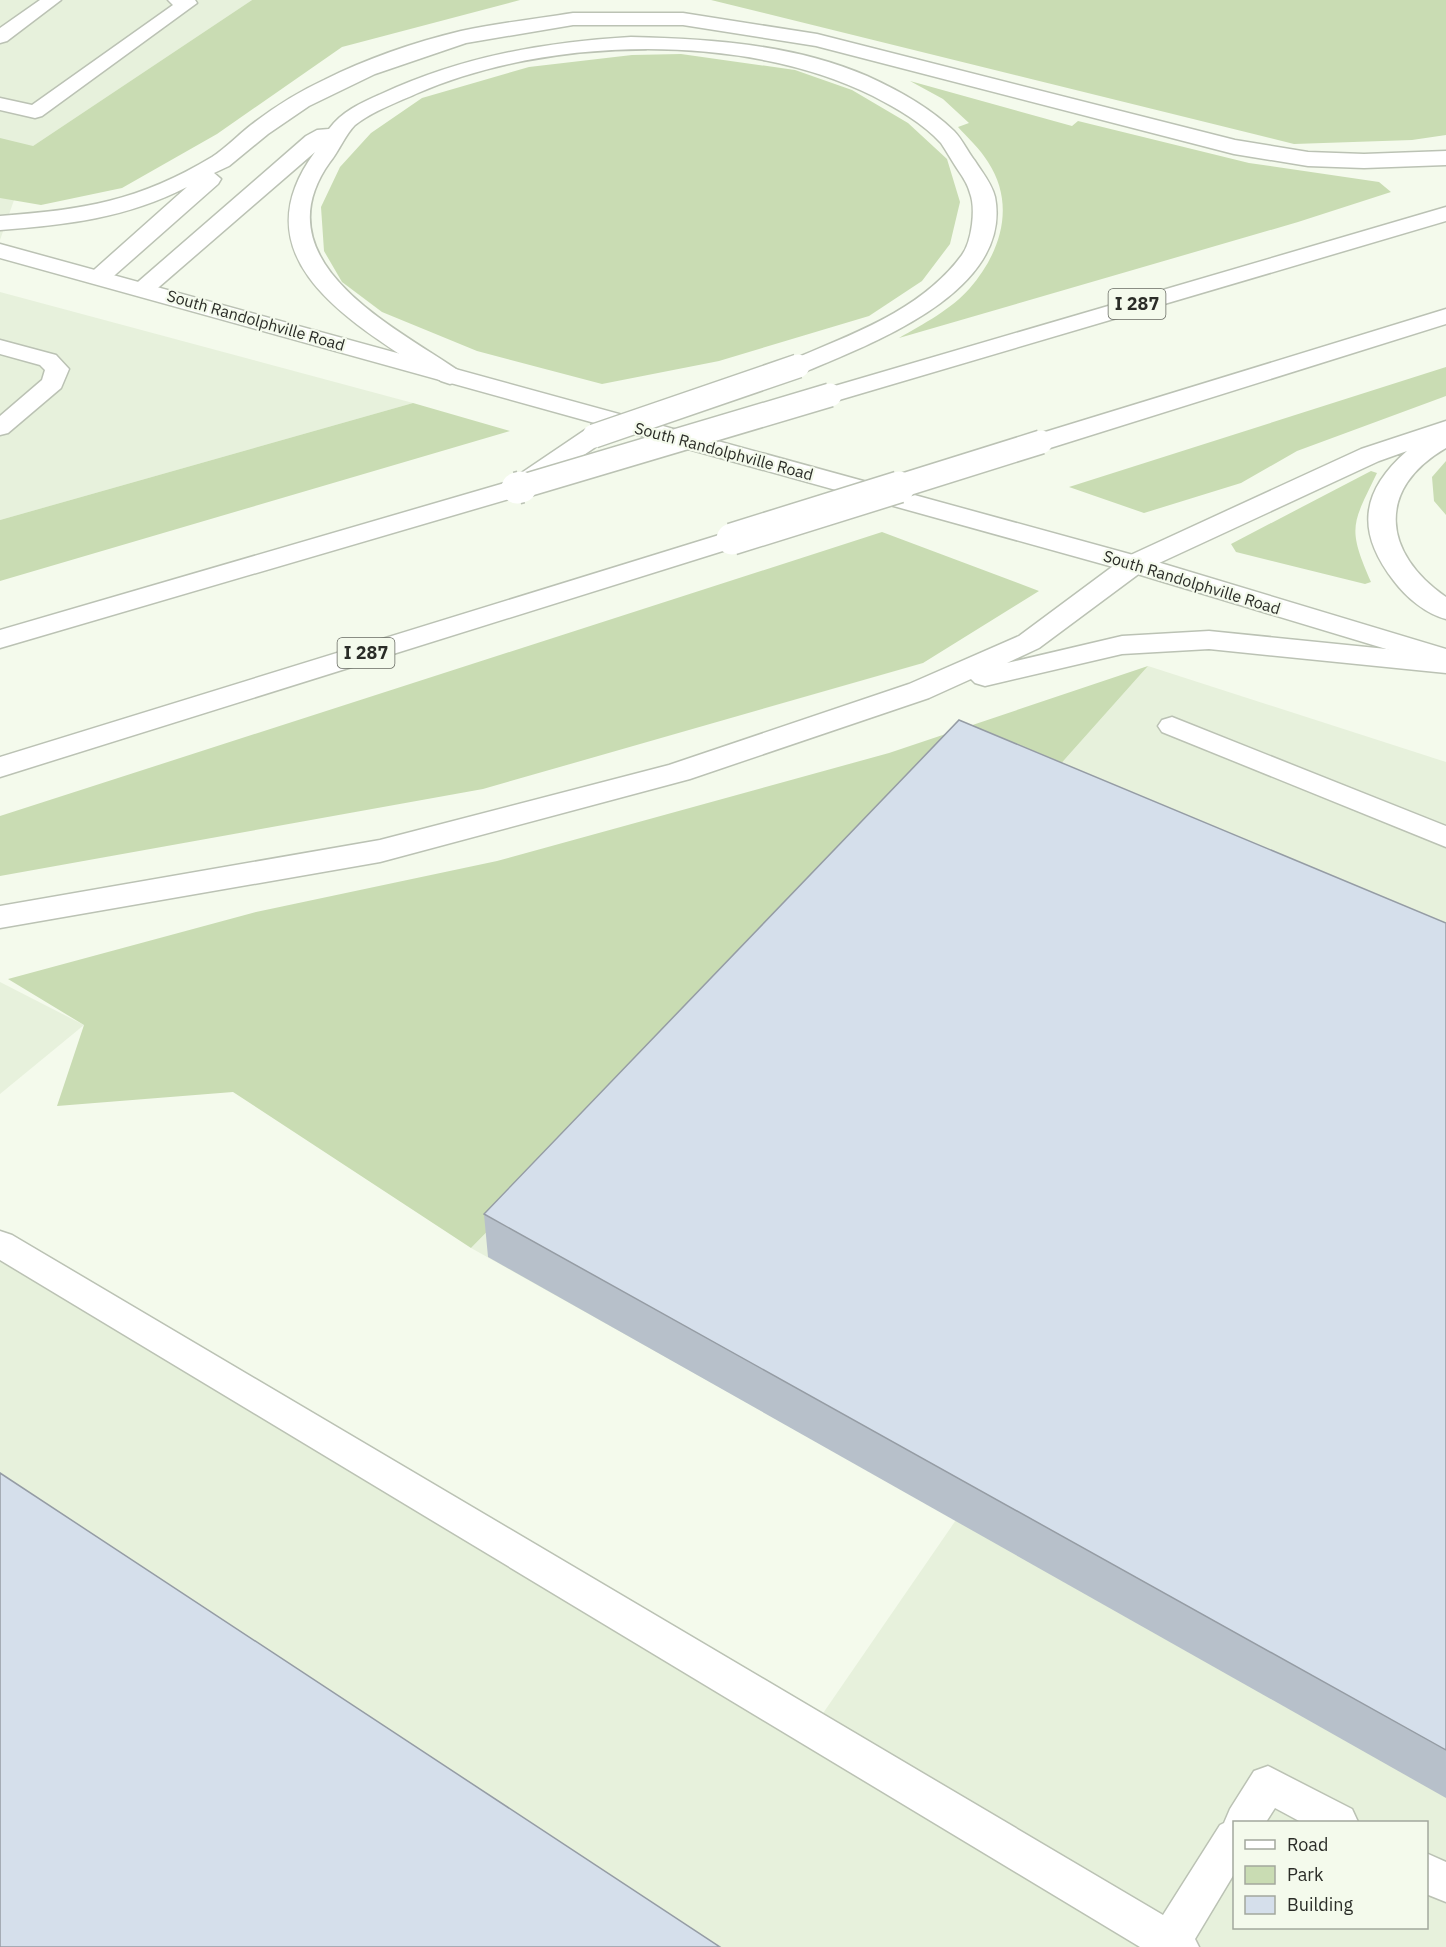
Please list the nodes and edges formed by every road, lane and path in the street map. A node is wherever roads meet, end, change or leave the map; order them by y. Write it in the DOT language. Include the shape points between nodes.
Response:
graph roads {
  1 [pos="52,0"];
  2 [pos="177,0"];
  3 [pos="0,37"];
  4 [pos="0,104"];
  5 [pos="346,122"];
  6 [pos="1446,158"];
  7 [pos="221,161"];
  8 [pos="1446,214"];
  9 [pos="0,224"];
  10 [pos="0,251"];
  11 [pos="98,277"];
  12 [pos="142,288"];
  13 [pos="1446,316"];
  14 [pos="0,347"];
  15 [pos="450,376"];
  16 [pos="0,428"];
  17 [pos="1446,429"];
  18 [pos="1446,437"];
  19 [pos="517,488"];
  20 [pos="1134,564"];
  21 [pos="1446,610"];
  22 [pos="0,639"];
  23 [pos="1446,658"];
  24 [pos="1446,664"];
  25 [pos="919,691"];
  26 [pos="1172,726"];
  27 [pos="0,767"];
  28 [pos="1446,837"];
  29 [pos="0,917"];
  30 [pos="0,1244"];
  31 [pos="1245,1821"];
  32 [pos="1336,1821"];
  33 [pos="1233,1840"];
  34 [pos="1428,1873"];
  35 [pos="1446,1883"];
  36 [pos="1174,1944"];
  1 -- 3 [label="lane"];
  2 -- 4 [label="lane" via="188,3 35,112"];
  5 -- 12 [label="main road" via="314,141"];
  5 -- 15 [label="main road" via="310,171 299,200 302,242 313,269 368,320"];
  5 -- 19 [label="main road, bridge" via="422,83 474,65 584,45 673,44 791,59 892,95 937,126 958,147 971,169 983,196 982,226 975,254 948,285 918,309 873,335 798,366 594,436"];
  6 -- 7 [label="main road" via="1308,159 1245,148 817,40 683,19 625,18 573,19 494,31 391,59 301,101"];
  7 -- 9 [label="main road" via="150,196 103,211"];
  7 -- 11 [label="main road" via="219,171"];
  8 -- 19 [label="main road, I 287, bridge"];
  10 -- 11 [label="main road, South Randolphville Road"];
  11 -- 12 [label="main road, South Randolphville Road"];
  12 -- 15 [label="main road, South Randolphville Road"];
  13 -- 27 [label="main road, I 287, bridge"];
  14 -- 16 [label="lane" via="48,360 57,369 53,383"];
  15 -- 20 [label="main road, South Randolphville Road"];
  17 -- 20 [label="main road" via="1370,454"];
  18 -- 21 [label="main road" via="1402,470 1389,491 1381,519 1385,542 1404,575"];
  19 -- 22 [label="main road, I 287"];
  20 -- 23 [label="main road, South Randolphville Road"];
  20 -- 25 [label="main road" via="1029,642"];
  24 -- 25 [label="main road" via="1209,640 1122,645"];
  25 -- 29 [label="main road" via="679,772 380,851"];
  26 -- 28 [label="lane"];
  30 -- 36 [label="lane"];
  31 -- 32 [label="lane" via="1268,1784"];
  33 -- 36 [label="lane"];
  34 -- 35 [label="lane"];
}
